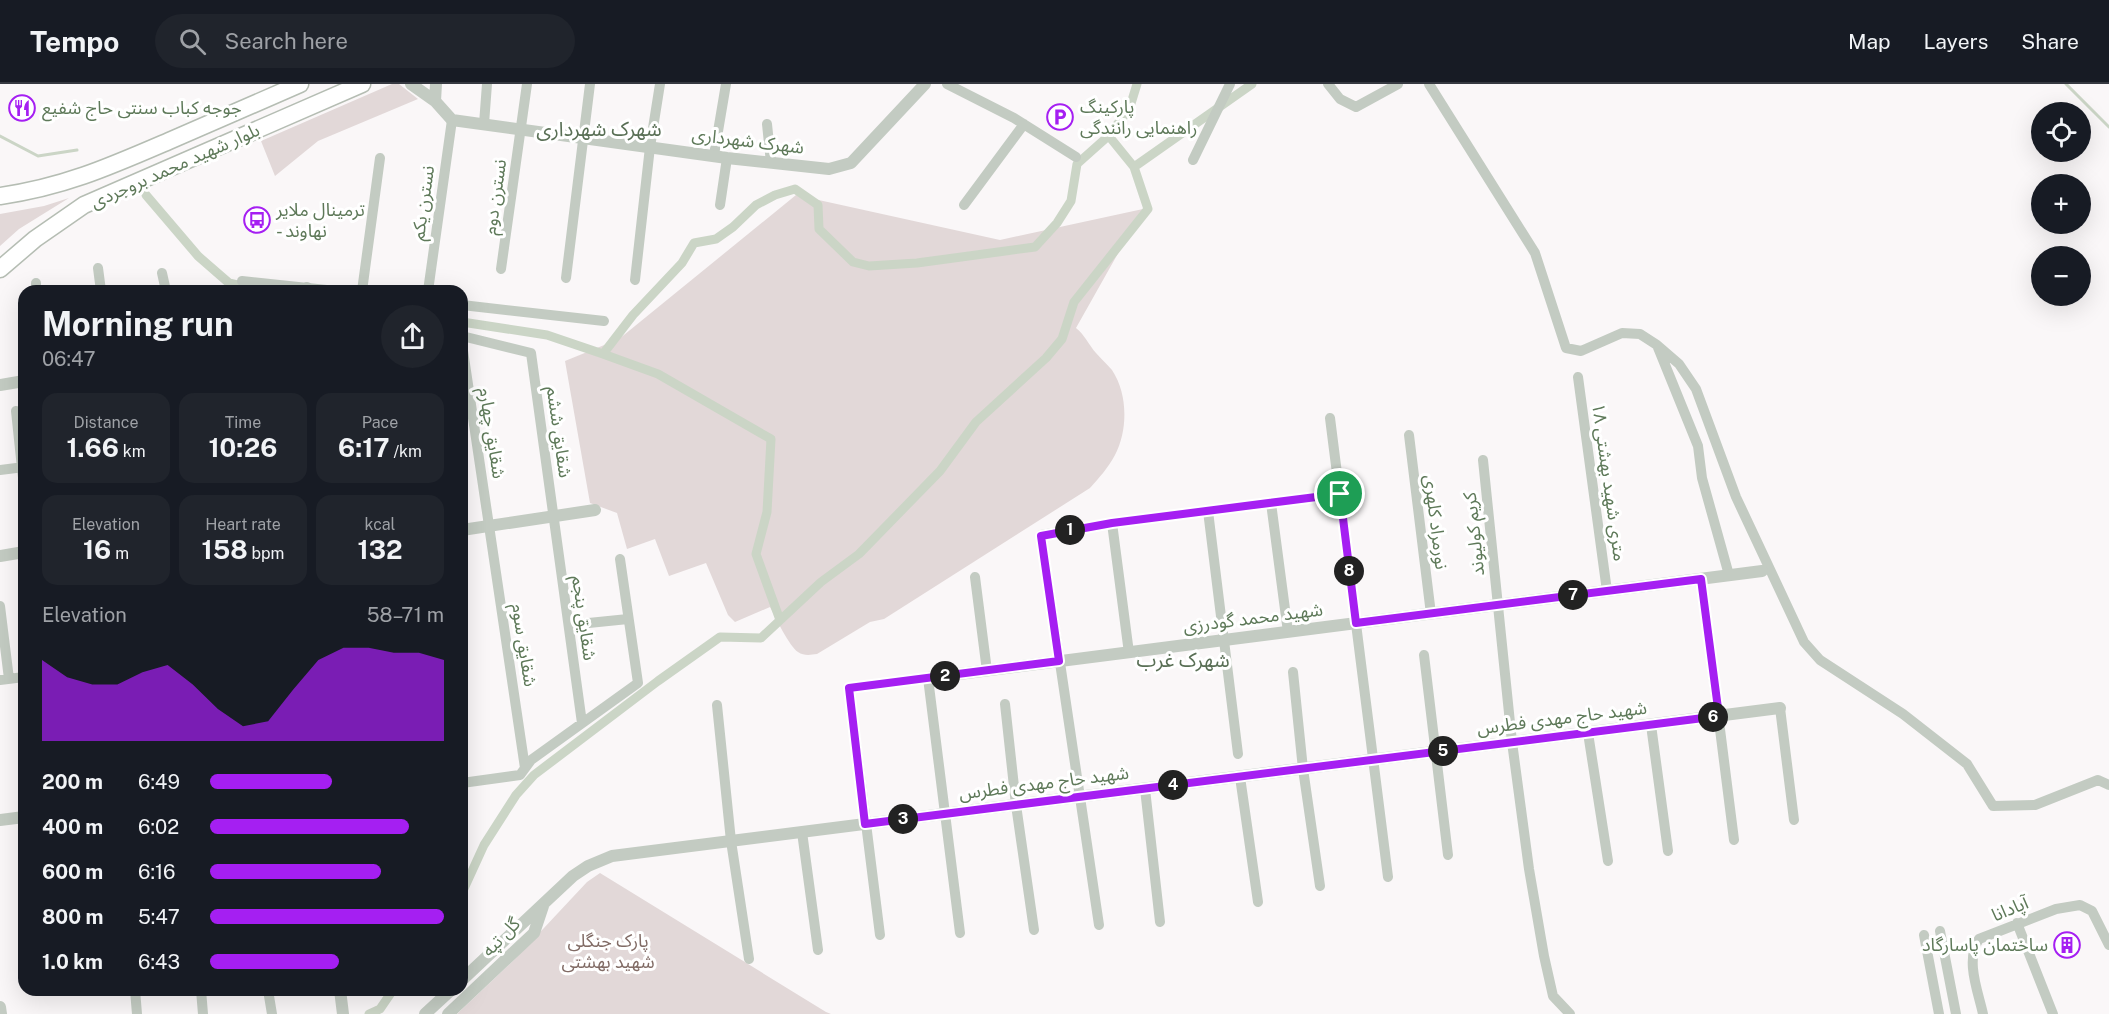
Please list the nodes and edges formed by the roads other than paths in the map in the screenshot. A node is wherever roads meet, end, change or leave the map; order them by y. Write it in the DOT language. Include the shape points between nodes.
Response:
graph roads {
  1 [pos="300,84"];
  2 [pos="362,84"];
  3 [pos="411,84"];
  4 [pos="436,84"];
  5 [pos="487,84"];
  6 [pos="527,84"];
  7 [pos="590,84"];
  8 [pos="660,84"];
  9 [pos="726,84"];
  10 [pos="925,84"];
  11 [pos="947,84"];
  12 [pos="1230,84"];
  13 [pos="1328,84"];
  14 [pos="1398,84"];
  15 [pos="1429,84"];
  16 [pos="435,101"];
  17 [pos="452,120"];
  18 [pos="484,124"];
  19 [pos="768,124"];
  20 [pos="1024,124"];
  21 [pos="522,129"];
  22 [pos="584,137"];
  23 [pos="650,147"];
  24 [pos="714,156"];
  25 [pos="1076,157"];
  26 [pos="380,158"];
  27 [pos="727,158"];
  28 [pos="1193,160"];
  29 [pos="771,163"];
  30 [pos="0,196"];
  31 [pos="720,205"];
  32 [pos="964,205"];
  33 [pos="98,268"];
  34 [pos="0,269"];
  35 [pos="501,269"];
  36 [pos="162,273"];
  37 [pos="566,278"];
  38 [pos="242,280"];
  39 [pos="635,280"];
  40 [pos="100,285"];
  41 [pos="165,285"];
  42 [pos="279,285"];
  43 [pos="363,285"];
  44 [pos="429,285"];
  45 [pos="468,306"];
  46 [pos="604,321"];
  47 [pos="468,337"];
  48 [pos="1657,345"];
  49 [pos="1578,378"];
  50 [pos="18,382"];
  51 [pos="468,384"];
  52 [pos="0,385"];
  53 [pos="16,411"];
  54 [pos="1330,418"];
  55 [pos="18,427"];
  56 [pos="1408,435"];
  57 [pos="1483,460"];
  58 [pos="18,468"];
  59 [pos="0,470"];
  60 [pos="1340,494"];
  61 [pos="1271,502"];
  62 [pos="595,510"];
  63 [pos="1208,511"];
  64 [pos="554,516"];
  65 [pos="1112,523"];
  66 [pos="489,526"];
  67 [pos="468,529"];
  68 [pos="18,553"];
  69 [pos="0,556"];
  70 [pos="620,559"];
  71 [pos="1762,571"];
  72 [pos="1729,575"];
  73 [pos="975,577"];
  74 [pos="1701,579"];
  75 [pos="1607,591"];
  76 [pos="1498,605"];
  77 [pos="0,606"];
  78 [pos="1431,614"];
  79 [pos="628,619"];
  80 [pos="1356,623"];
  81 [pos="569,625"];
  82 [pos="1288,632"];
  83 [pos="1225,640"];
  84 [pos="1129,652"];
  85 [pos="1424,655"];
  86 [pos="1059,661"];
  87 [pos="987,671"];
  88 [pos="1293,672"];
  89 [pos="927,678"];
  90 [pos="5,680"];
  91 [pos="1005,704"];
  92 [pos="717,705"];
  93 [pos="1780,708"];
  94 [pos="1719,716"];
  95 [pos="582,723"];
  96 [pos="1651,725"];
  97 [pos="1588,733"];
  98 [pos="1512,742"];
  99 [pos="1436,752"];
  100 [pos="1238,753"];
  101 [pos="1372,760"];
  102 [pos="525,768"];
  103 [pos="1303,769"];
  104 [pos="1240,777"];
  105 [pos="468,782"];
  106 [pos="2109,785"];
  107 [pos="1144,789"];
  108 [pos="1080,797"];
  109 [pos="1016,805"];
  110 [pos="945,814"];
  111 [pos="18,818"];
  112 [pos="0,820"];
  113 [pos="1794,820"];
  114 [pos="865,824"];
  115 [pos="802,832"];
  116 [pos="1734,840"];
  117 [pos="731,841"];
  118 [pos="1668,850"];
  119 [pos="1448,855"];
  120 [pos="1608,861"];
  121 [pos="1388,877"];
  122 [pos="1320,886"];
  123 [pos="1258,902"];
  124 [pos="543,904"];
  125 [pos="1160,922"];
  126 [pos="2017,923"];
  127 [pos="1099,925"];
  128 [pos="1034,930"];
  129 [pos="1940,931"];
  130 [pos="960,933"];
  131 [pos="880,935"];
  132 [pos="1924,935"];
  133 [pos="2109,945"];
  134 [pos="818,950"];
  135 [pos="749,959"];
  136 [pos="468,974"];
  137 [pos="468,995"];
  138 [pos="136,996"];
  139 [pos="202,996"];
  140 [pos="269,996"];
  141 [pos="341,996"];
  142 [pos="445,996"];
  143 [pos="467,996"];
  144 [pos="0,1007"];
  145 [pos="1,1014"];
  146 [pos="137,1014"];
  147 [pos="204,1014"];
  148 [pos="272,1014"];
  149 [pos="343,1014"];
  150 [pos="426,1014"];
  151 [pos="448,1014"];
  152 [pos="1570,1014"];
  153 [pos="1940,1014"];
  154 [pos="1956,1014"];
  155 [pos="1983,1014"];
  156 [pos="2053,1014"];
  1 -- 30 [label="highway, بلوار شهید محمد بروجردی" via="68,182"];
  2 -- 34 [label="highway, بلوار شهید محمد بروجردی" via="84,206"];
  3 -- 16 [label="street"];
  4 -- 16 [label="street"];
  5 -- 18 [label="street"];
  6 -- 21 [label="street, نسترن دوم"];
  7 -- 22 [label="street"];
  8 -- 23 [label="street"];
  9 -- 24 [label="street"];
  10 -- 29 [label="street, شهرک شهرداری" via="851,163 829,169"];
  11 -- 20 [label="street"];
  12 -- 28 [label="street"];
  13 -- 14 [label="street" via="1340,99 1356,107"];
  15 -- 48 [label="street" via="1535,253 1566,348 1581,351 1622,333 1640,334"];
  16 -- 17 [label="street"];
  17 -- 18 [label="street, شهرک شهرداری"];
  17 -- 44 [label="street, نسترن یکم"];
  18 -- 21 [label="street, شهرک شهرداری"];
  19 -- 29 [label="street"];
  20 -- 25 [label="street"];
  20 -- 32 [label="street"];
  21 -- 22 [label="street, شهرک شهرداری"];
  21 -- 35 [label="street, نسترن دوم"];
  22 -- 23 [label="street, شهرک شهرداری"];
  22 -- 37 [label="street"];
  23 -- 24 [label="street, شهرک شهرداری"];
  23 -- 39 [label="street"];
  24 -- 27 [label="street, شهرک شهرداری"];
  26 -- 43 [label="street"];
  27 -- 29 [label="street, شهرک شهرداری"];
  27 -- 31 [label="street"];
  33 -- 40 [label="street"];
  36 -- 41 [label="street"];
  38 -- 42 [label="street"];
  45 -- 46 [label="street"];
  47 -- 64 [label="street, شقایق ششم" via="531,352"];
  48 -- 72 [label="street" via="1698,446 1702,478"];
  48 -- 106 [label="street" via="1679,364 1696,389 1736,497 1804,642 1820,660 1903,714 1967,764 1993,806 2035,805 2098,780"];
  49 -- 75 [label="street, ۱۸ متری شهید بهشتی"];
  50 -- 52 [label="street"];
  51 -- 66 [label="street, شقایق چهارم"];
  53 -- 55 [label="street"];
  54 -- 60 [label="street"];
  56 -- 78 [label="street, نورمراد کلهری"];
  57 -- 76 [label="street, کریم کولیوند"];
  58 -- 59 [label="street"];
  60 -- 61 [label="street"];
  60 -- 80 [label="street"];
  61 -- 63 [label="street"];
  61 -- 82 [label="street"];
  62 -- 64 [label="street"];
  63 -- 65 [label="street"];
  63 -- 83 [label="street"];
  64 -- 66 [label="street"];
  64 -- 81 [label="street, شقایق پنجم"];
  65 -- 84 [label="street"];
  65 -- 86 [label="street" via="1041,536"];
  66 -- 67 [label="street"];
  66 -- 102 [label="street, شقایق سوم"];
  68 -- 69 [label="street"];
  70 -- 79 [label="street"];
  71 -- 72 [label="street, شهید محمد گودرزی"];
  72 -- 74 [label="street, شهید محمد گودرزی"];
  73 -- 87 [label="street"];
  74 -- 75 [label="street, شهید محمد گودرزی"];
  74 -- 94 [label="street"];
  75 -- 76 [label="street, شهید محمد گودرزی"];
  76 -- 78 [label="street, شهید محمد گودرزی"];
  76 -- 98 [label="street, کریم کولیوند"];
  77 -- 90 [label="street"];
  78 -- 80 [label="street, شهید محمد گودرزی"];
  79 -- 81 [label="street"];
  79 -- 95 [label="street" via="638,683"];
  80 -- 82 [label="street, شهید محمد گودرزی"];
  80 -- 101 [label="street"];
  81 -- 95 [label="street, شقایق پنجم"];
  82 -- 83 [label="street, شهید محمد گودرزی"];
  83 -- 84 [label="street, شهید محمد گودرزی"];
  83 -- 100 [label="street"];
  84 -- 86 [label="street, شهید محمد گودرزی"];
  85 -- 99 [label="street"];
  86 -- 87 [label="street, شهید محمد گودرزی"];
  86 -- 108 [label="street"];
  87 -- 89 [label="street, شهید محمد گودرزی"];
  88 -- 103 [label="street"];
  89 -- 110 [label="street"];
  89 -- 114 [label="street" via="849,688"];
  91 -- 109 [label="street"];
  92 -- 117 [label="street"];
  93 -- 94 [label="street, شهید حاج مهدی فطرس"];
  93 -- 113 [label="street"];
  94 -- 96 [label="street, شهید حاج مهدی فطرس"];
  94 -- 116 [label="street"];
  95 -- 102 [label="street"];
  96 -- 97 [label="street, شهید حاج مهدی فطرس"];
  96 -- 118 [label="street"];
  97 -- 98 [label="street, شهید حاج مهدی فطرس"];
  97 -- 120 [label="street"];
  98 -- 99 [label="street, شهید حاج مهدی فطرس"];
  98 -- 152 [label="street, کریم کولیوند" via="1544,956 1553,996"];
  99 -- 101 [label="street, شهید حاج مهدی فطرس"];
  99 -- 119 [label="street"];
  101 -- 103 [label="street, شهید حاج مهدی فطرس"];
  101 -- 121 [label="street"];
  102 -- 105 [label="street" via="520,775"];
  103 -- 104 [label="street, شهید حاج مهدی فطرس"];
  103 -- 122 [label="street"];
  104 -- 107 [label="street, شهید حاج مهدی فطرس"];
  104 -- 123 [label="street"];
  107 -- 108 [label="street, شهید حاج مهدی فطرس"];
  107 -- 125 [label="street"];
  108 -- 109 [label="street, شهید حاج مهدی فطرس"];
  108 -- 127 [label="street"];
  109 -- 110 [label="street, شهید حاج مهدی فطرس"];
  109 -- 128 [label="street"];
  110 -- 114 [label="street, شهید حاج مهدی فطرس"];
  110 -- 130 [label="street"];
  111 -- 112 [label="street"];
  114 -- 115 [label="street, شهید حاج مهدی فطرس"];
  114 -- 131 [label="street"];
  115 -- 117 [label="street, شهید حاج مهدی فطرس"];
  115 -- 134 [label="street"];
  117 -- 124 [label="street, شهید حاج مهدی فطرس" via="599,860 573,876"];
  117 -- 135 [label="street"];
  124 -- 136 [label="street, گل تپه"];
  124 -- 137 [label="street, گل تپه" via="534,933"];
  126 -- 133 [label="street, آپادانا" via="2080,904 2092,911"];
  126 -- 155 [label="street, آپادانا" via="1979,939 1974,947 1972,960"];
  126 -- 156 [label="street"];
  129 -- 154 [label="street"];
  132 -- 153 [label="street"];
  138 -- 146 [label="street"];
  139 -- 147 [label="street"];
  140 -- 148 [label="street"];
  141 -- 149 [label="street"];
  142 -- 150 [label="street"];
  143 -- 151 [label="street, گل تپه"];
  144 -- 145 [label="street"];
}
